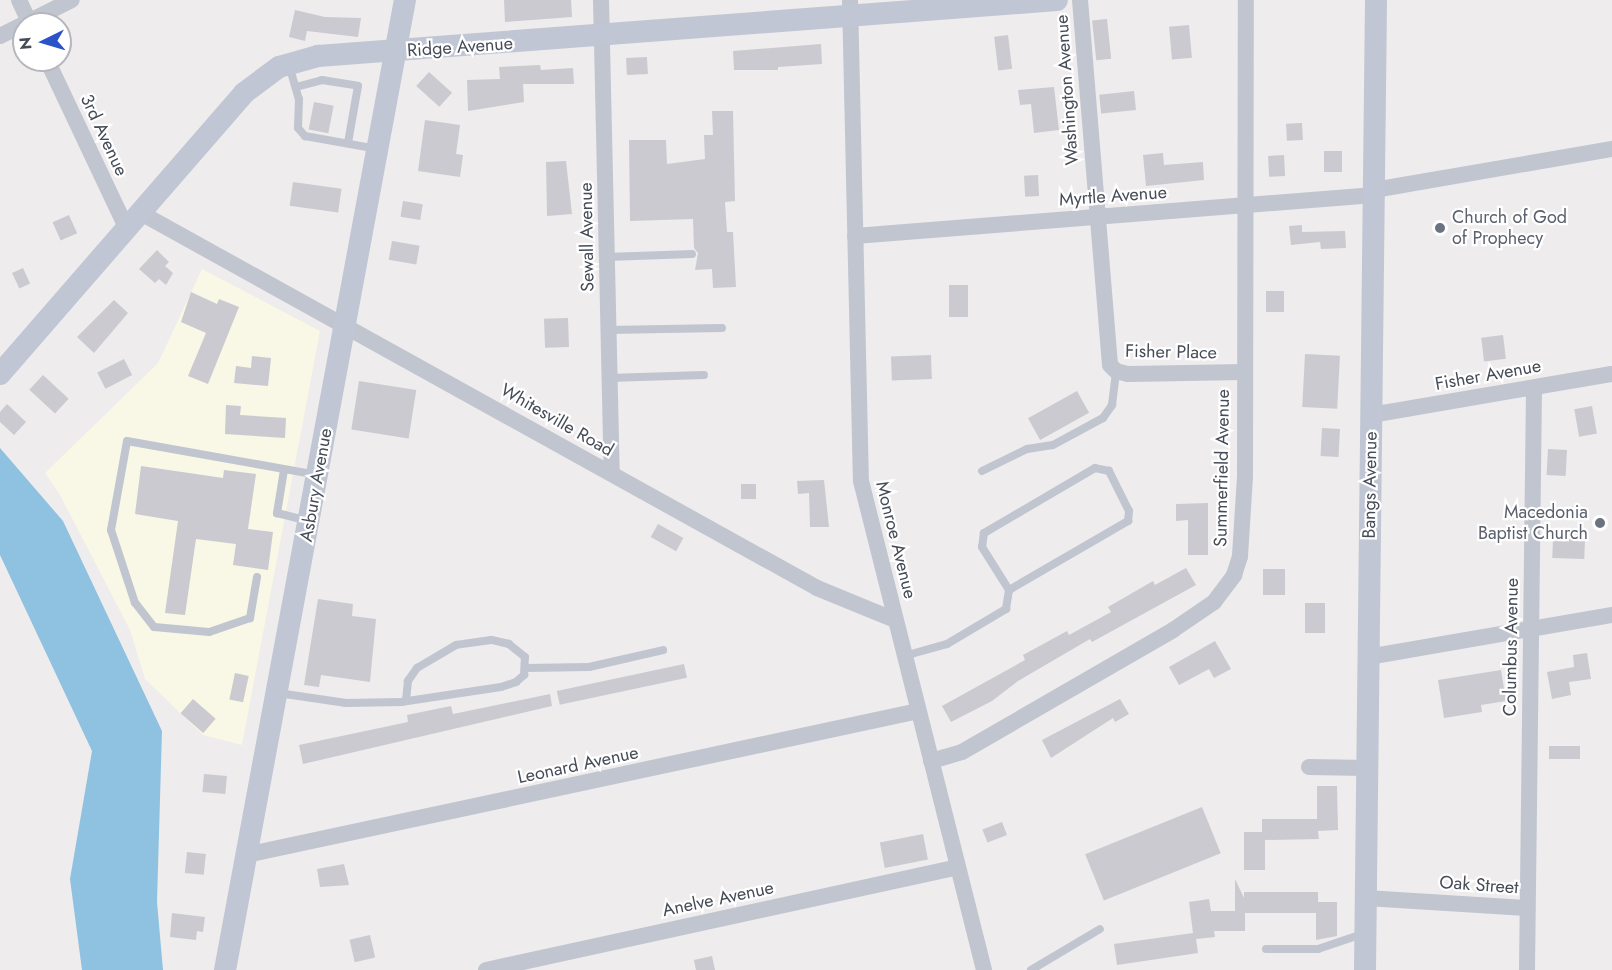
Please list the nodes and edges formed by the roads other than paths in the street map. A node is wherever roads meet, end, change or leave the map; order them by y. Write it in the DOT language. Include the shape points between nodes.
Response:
graph roads {
  1 [pos="72,0"];
  2 [pos="405,0"];
  3 [pos="601,0"];
  4 [pos="1057,0"];
  5 [pos="1080,0"];
  6 [pos="1246,0"];
  7 [pos="1376,0"];
  8 [pos="850,8"];
  9 [pos="50,12"];
  10 [pos="602,36"];
  11 [pos="395,51"];
  12 [pos="289,64"];
  13 [pos="53,72"];
  14 [pos="296,87"];
  15 [pos="348,144"];
  16 [pos="377,149"];
  17 [pos="1612,149"];
  18 [pos="1374,193"];
  19 [pos="1245,206"];
  20 [pos="1097,217"];
  21 [pos="133,219"];
  22 [pos="855,236"];
  23 [pos="692,254"];
  24 [pos="607,257"];
  25 [pos="345,324"];
  26 [pos="722,328"];
  27 [pos="608,330"];
  28 [pos="1113,364"];
  29 [pos="1244,372"];
  30 [pos="0,374"];
  31 [pos="1612,374"];
  32 [pos="704,375"];
  33 [pos="609,378"];
  34 [pos="1534,388"];
  35 [pos="1371,415"];
  36 [pos="284,470"];
  37 [pos="982,471"];
  38 [pos="612,473"];
  39 [pos="317,476"];
  40 [pos="309,520"];
  41 [pos="257,577"];
  42 [pos="1009,590"];
  43 [pos="1612,615"];
  44 [pos="895,620"];
  45 [pos="1531,630"];
  46 [pos="663,650"];
  47 [pos="904,656"];
  48 [pos="1368,657"];
  49 [pos="526,668"];
  50 [pos="277,693"];
  51 [pos="406,701"];
  52 [pos="918,711"];
  53 [pos="931,761"];
  54 [pos="1309,767"];
  55 [pos="1367,768"];
  56 [pos="246,855"];
  57 [pos="958,867"];
  58 [pos="1366,898"];
  59 [pos="1527,908"];
  60 [pos="1100,929"];
  61 [pos="1366,933"];
  62 [pos="1266,949"];
  63 [pos="225,970"];
  64 [pos="486,970"];
  65 [pos="984,970"];
  66 [pos="1031,970"];
  67 [pos="1365,970"];
  68 [pos="1527,970"];
  1 -- 9 [label="street"];
  2 -- 11 [label="street, Asbury Avenue"];
  3 -- 10 [label="street, Sewall Avenue"];
  4 -- 8 [label="street, Ridge Avenue"];
  5 -- 20 [label="street, Washington Avenue"];
  6 -- 19 [label="street, Summerfield Avenue"];
  7 -- 18 [label="street, Bangs Avenue"];
  8 -- 10 [label="street, Ridge Avenue"];
  8 -- 22 [label="street, Monroe Avenue"];
  10 -- 11 [label="street, Ridge Avenue"];
  10 -- 24 [label="street, Sewall Avenue"];
  11 -- 12 [label="street, Ridge Avenue" via="318,56"];
  11 -- 16 [label="street, Asbury Avenue"];
  12 -- 14 [label="lane"];
  12 -- 21 [label="street, Ridge Avenue" via="269,73 244,93"];
  13 -- 21 [label="street, 3rd Avenue"];
  14 -- 15 [label="lane" via="301,113 298,128 305,136"];
  14 -- 15 [label="lane" via="322,80 358,86"];
  15 -- 16 [label="lane"];
  16 -- 25 [label="street, Asbury Avenue"];
  17 -- 18 [label="street, Myrtle Avenue"];
  18 -- 19 [label="street, Myrtle Avenue"];
  18 -- 35 [label="street, Bangs Avenue"];
  19 -- 20 [label="street, Myrtle Avenue"];
  19 -- 29 [label="street, Summerfield Avenue"];
  20 -- 22 [label="street, Myrtle Avenue"];
  20 -- 28 [label="street, Washington Avenue"];
  21 -- 25 [label="street, Whitesville Road" via="202,248"];
  21 -- 30 [label="street, Ridge Avenue"];
  22 -- 44 [label="street, Monroe Avenue" via="861,481"];
  23 -- 24 [label="lane"];
  24 -- 27 [label="street, Sewall Avenue"];
  25 -- 38 [label="street, Whitesville Road"];
  25 -- 39 [label="street, Asbury Avenue"];
  26 -- 27 [label="lane"];
  27 -- 33 [label="street, Sewall Avenue"];
  28 -- 29 [label="street, Fisher Place"];
  28 -- 37 [label="lane" via="1113,405 1103,418 1053,445 1027,449"];
  29 -- 53 [label="street, Summerfield Avenue" via="1245,476 1240,556 1227,588 1214,602 1173,630 962,752"];
  31 -- 34 [label="street, Fisher Avenue"];
  32 -- 33 [label="lane"];
  33 -- 38 [label="street, Sewall Avenue"];
  34 -- 35 [label="street, Fisher Avenue"];
  34 -- 45 [label="street, Columbus Avenue"];
  35 -- 48 [label="street, Bangs Avenue"];
  36 -- 39 [label="lane"];
  36 -- 40 [label="lane" via="277,513"];
  36 -- 41 [label="lane" via="128,441 111,530 135,603 154,627 209,632 250,618"];
  38 -- 44 [label="street, Whitesville Road" via="818,588"];
  39 -- 40 [label="street, Asbury Avenue"];
  40 -- 50 [label="street, Asbury Avenue"];
  42 -- 42 [label="lane" via="1128,521 1130,511 1109,471 1095,468 984,533 982,547"];
  42 -- 47 [label="lane" via="1006,609 947,644"];
  43 -- 45 [label="street"];
  44 -- 47 [label="street, Monroe Avenue"];
  45 -- 48 [label="street"];
  45 -- 59 [label="street, Columbus Avenue"];
  46 -- 49 [label="lane" via="589,667"];
  47 -- 52 [label="street, Monroe Avenue"];
  48 -- 55 [label="street, Bangs Avenue"];
  49 -- 51 [label="lane" via="516,682 501,687"];
  49 -- 51 [label="lane" via="520,650 509,644 474,640 456,645 417,668 408,681"];
  50 -- 51 [label="lane" via="346,703"];
  50 -- 56 [label="street, Asbury Avenue"];
  52 -- 53 [label="street, Monroe Avenue"];
  52 -- 56 [label="street, Leonard Avenue"];
  53 -- 57 [label="street, Monroe Avenue"];
  54 -- 55 [label="street"];
  55 -- 58 [label="street, Bangs Avenue"];
  56 -- 63 [label="street, Asbury Avenue"];
  57 -- 64 [label="street, Anelve Avenue"];
  57 -- 65 [label="street, Monroe Avenue"];
  58 -- 59 [label="street, Oak Street"];
  58 -- 61 [label="street, Bangs Avenue"];
  59 -- 68 [label="street, Oak Street"];
  60 -- 66 [label="lane"];
  61 -- 62 [label="lane" via="1318,949"];
  61 -- 67 [label="street, Bangs Avenue"];
}
